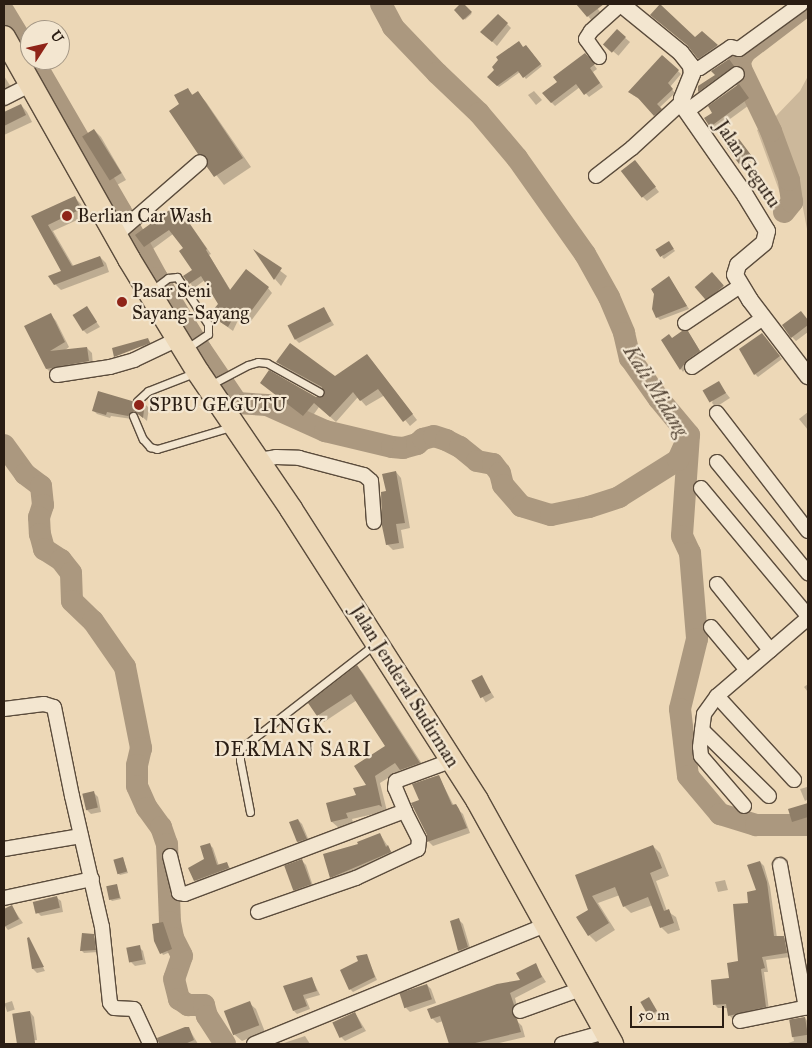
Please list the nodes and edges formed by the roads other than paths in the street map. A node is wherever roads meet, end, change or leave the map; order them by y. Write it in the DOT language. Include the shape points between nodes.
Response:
graph roads {
  1 [pos="621,4"];
  2 [pos="801,4"];
  3 [pos="4,37"];
  4 [pos="599,57"];
  5 [pos="692,69"];
  6 [pos="737,74"];
  7 [pos="30,85"];
  8 [pos="4,98"];
  9 [pos="685,106"];
  10 [pos="200,162"];
  11 [pos="596,176"];
  12 [pos="124,228"];
  13 [pos="740,286"];
  14 [pos="153,289"];
  15 [pos="763,318"];
  16 [pos="685,322"];
  17 [pos="185,344"];
  18 [pos="692,367"];
  19 [pos="57,375"];
  20 [pos="808,376"];
  21 [pos="208,379"];
  22 [pos="319,392"];
  23 [pos="137,402"];
  24 [pos="717,413"];
  25 [pos="133,416"];
  26 [pos="236,425"];
  27 [pos="259,460"];
  28 [pos="717,462"];
  29 [pos="701,488"];
  30 [pos="374,522"];
  31 [pos="808,531"];
  32 [pos="808,573"];
  33 [pos="717,584"];
  34 [pos="808,617"];
  35 [pos="711,626"];
  36 [pos="378,643"];
  37 [pos="770,650"];
  38 [pos="747,670"];
  39 [pos="717,696"];
  40 [pos="4,709"];
  41 [pos="702,730"];
  42 [pos="452,760"];
  43 [pos="794,780"];
  44 [pos="769,796"];
  45 [pos="744,806"];
  46 [pos="405,811"];
  47 [pos="250,812"];
  48 [pos="81,836"];
  49 [pos="4,849"];
  50 [pos="170,856"];
  51 [pos="780,865"];
  52 [pos="92,879"];
  53 [pos="4,898"];
  54 [pos="258,912"];
  55 [pos="545,925"];
  56 [pos="581,989"];
  57 [pos="807,1007"];
  58 [pos="520,1010"];
  59 [pos="740,1021"];
  60 [pos="608,1038"];
  61 [pos="150,1044"];
  62 [pos="254,1044"];
  63 [pos="562,1044"];
  1 -- 4 [label="street" via="586,39"];
  1 -- 5 [label="street" via="681,53"];
  2 -- 5 [label="street" via="740,49 731,47 700,68"];
  3 -- 7 [label="highway, Jalan Jenderal Sudirman"];
  5 -- 9 [label="street"];
  6 -- 9 [label="street"];
  7 -- 8 [label="street"];
  7 -- 12 [label="highway, Jalan Jenderal Sudirman"];
  9 -- 11 [label="street"];
  9 -- 13 [label="street, Jalan Gegutu" via="767,231 764,243 735,268"];
  10 -- 12 [label="street"];
  12 -- 14 [label="highway, Jalan Jenderal Sudirman"];
  13 -- 15 [label="street"];
  13 -- 16 [label="street"];
  14 -- 17 [label="highway, Jalan Jenderal Sudirman"];
  14 -- 17 [label="lane" via="172,276 180,280 199,309 209,328 205,336"];
  15 -- 18 [label="street"];
  15 -- 20 [label="street"];
  17 -- 19 [label="street" via="110,367"];
  17 -- 21 [label="highway, Jalan Jenderal Sudirman"];
  21 -- 22 [label="lane" via="248,364 268,363"];
  21 -- 23 [label="lane" via="148,391"];
  21 -- 26 [label="highway, Jalan Jenderal Sudirman"];
  24 -- 31 [label="street"];
  25 -- 26 [label="lane" via="142,439 157,449"];
  26 -- 27 [label="highway, Jalan Jenderal Sudirman"];
  27 -- 30 [label="street" via="299,458 364,475 371,482"];
  27 -- 36 [label="highway, Jalan Jenderal Sudirman"];
  28 -- 32 [label="street"];
  29 -- 34 [label="street"];
  33 -- 37 [label="street"];
  34 -- 37 [label="street"];
  35 -- 38 [label="street"];
  36 -- 42 [label="highway, Jalan Jenderal Sudirman"];
  36 -- 47 [label="lane" via="240,749"];
  37 -- 38 [label="street"];
  38 -- 39 [label="street"];
  39 -- 41 [label="street" via="704,714"];
  39 -- 43 [label="street"];
  40 -- 48 [label="street" via="44,704 54,707"];
  41 -- 44 [label="street"];
  41 -- 45 [label="street" via="701,756"];
  42 -- 46 [label="street" via="396,781 394,788"];
  42 -- 55 [label="highway, Jalan Jenderal Sudirman"];
  46 -- 50 [label="street" via="185,894 179,893"];
  46 -- 54 [label="street" via="419,839 418,849 356,878"];
  48 -- 49 [label="street"];
  48 -- 52 [label="street"];
  51 -- 57 [label="street"];
  52 -- 53 [label="street"];
  52 -- 61 [label="street" via="102,927 110,1003 114,1008 134,1010"];
  55 -- 56 [label="highway, Jalan Jenderal Sudirman"];
  55 -- 62 [label="street"];
  56 -- 58 [label="street"];
  56 -- 60 [label="highway, Jalan Jenderal Sudirman"];
  57 -- 59 [label="street"];
  60 -- 63 [label="street"];
}
